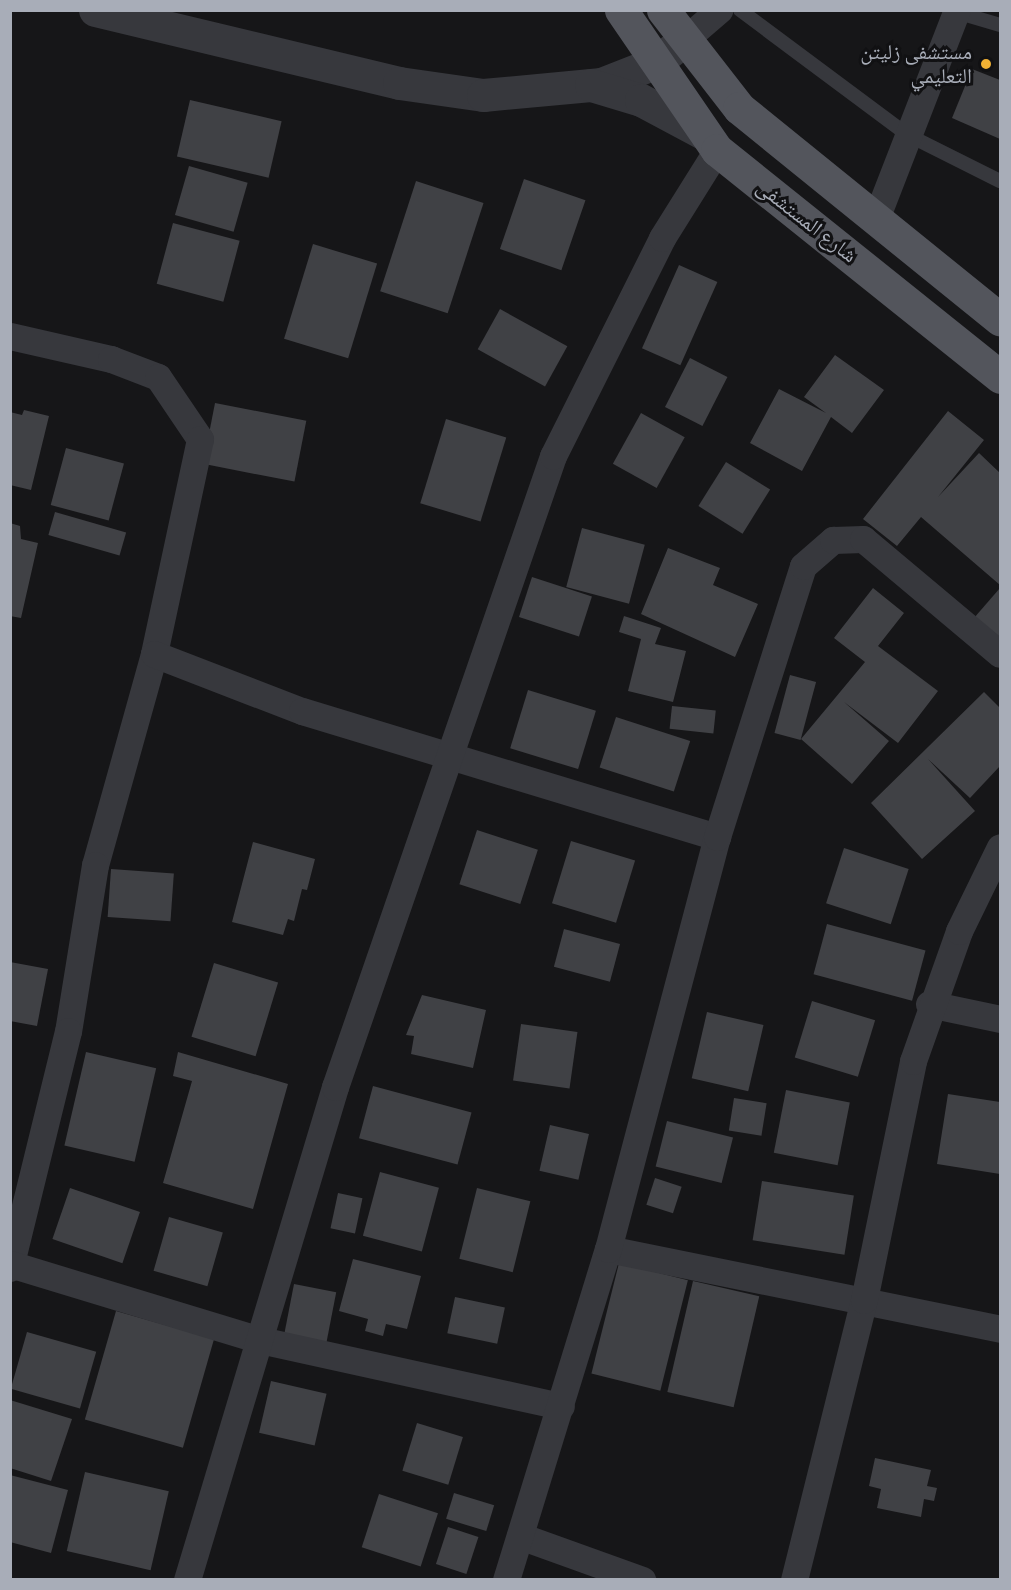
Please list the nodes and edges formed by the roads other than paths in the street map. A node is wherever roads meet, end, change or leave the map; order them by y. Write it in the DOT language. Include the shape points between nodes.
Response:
graph roads {
  1 [pos="95,10"];
  2 [pos="621,10"];
  3 [pos="719,10"];
  4 [pos="740,10"];
  5 [pos="956,11"];
  6 [pos="673,21"];
  7 [pos="1000,26"];
  8 [pos="647,52"];
  9 [pos="591,85"];
  10 [pos="908,135"];
  11 [pos="710,142"];
  12 [pos="1000,181"];
  13 [pos="875,221"];
  14 [pos="1000,319"];
  15 [pos="10,336"];
  16 [pos="1000,377"];
  17 [pos="154,654"];
  18 [pos="1000,654"];
  19 [pos="446,754"];
  20 [pos="717,837"];
  21 [pos="1000,847"];
  22 [pos="929,1004"];
  23 [pos="1000,1019"];
  24 [pos="608,1249"];
  25 [pos="11,1266"];
  26 [pos="864,1300"];
  27 [pos="1000,1329"];
  28 [pos="260,1340"];
  29 [pos="561,1406"];
  30 [pos="520,1536"];
  31 [pos="187,1580"];
  32 [pos="506,1580"];
  33 [pos="642,1580"];
  34 [pos="794,1580"];
  1 -- 9 [label="street" via="440,90 483,95"];
  2 -- 8 [label="main road, شارع المستشفى"];
  3 -- 6 [label="street"];
  4 -- 10 [label="lane"];
  5 -- 7 [label="lane"];
  5 -- 10 [label="street"];
  6 -- 8 [label="street"];
  6 -- 13 [label="main road, شارع المستشفى" via="739,108"];
  8 -- 9 [label="street"];
  8 -- 11 [label="main road, شارع المستشفى"];
  9 -- 11 [label="street" via="641,100"];
  10 -- 12 [label="lane"];
  10 -- 13 [label="street"];
  11 -- 16 [label="main road, شارع المستشفى"];
  11 -- 19 [label="street" via="553,456"];
  13 -- 14 [label="main road, شارع المستشفى"];
  15 -- 17 [label="street" via="111,359 158,377 200,439"];
  17 -- 19 [label="street" via="302,711"];
  17 -- 25 [label="street" via="95,865 68,1031"];
  18 -- 20 [label="street" via="863,539 833,540 803,566"];
  19 -- 20 [label="street"];
  19 -- 28 [label="street" via="335,1087"];
  20 -- 24 [label="street"];
  21 -- 22 [label="street"];
  22 -- 23 [label="street"];
  22 -- 26 [label="street" via="912,1061"];
  24 -- 26 [label="street"];
  24 -- 29 [label="street"];
  25 -- 28 [label="street"];
  26 -- 27 [label="street"];
  26 -- 34 [label="street"];
  28 -- 29 [label="street"];
  28 -- 31 [label="street"];
  29 -- 30 [label="street"];
  30 -- 32 [label="street"];
  30 -- 33 [label="street"];
}
